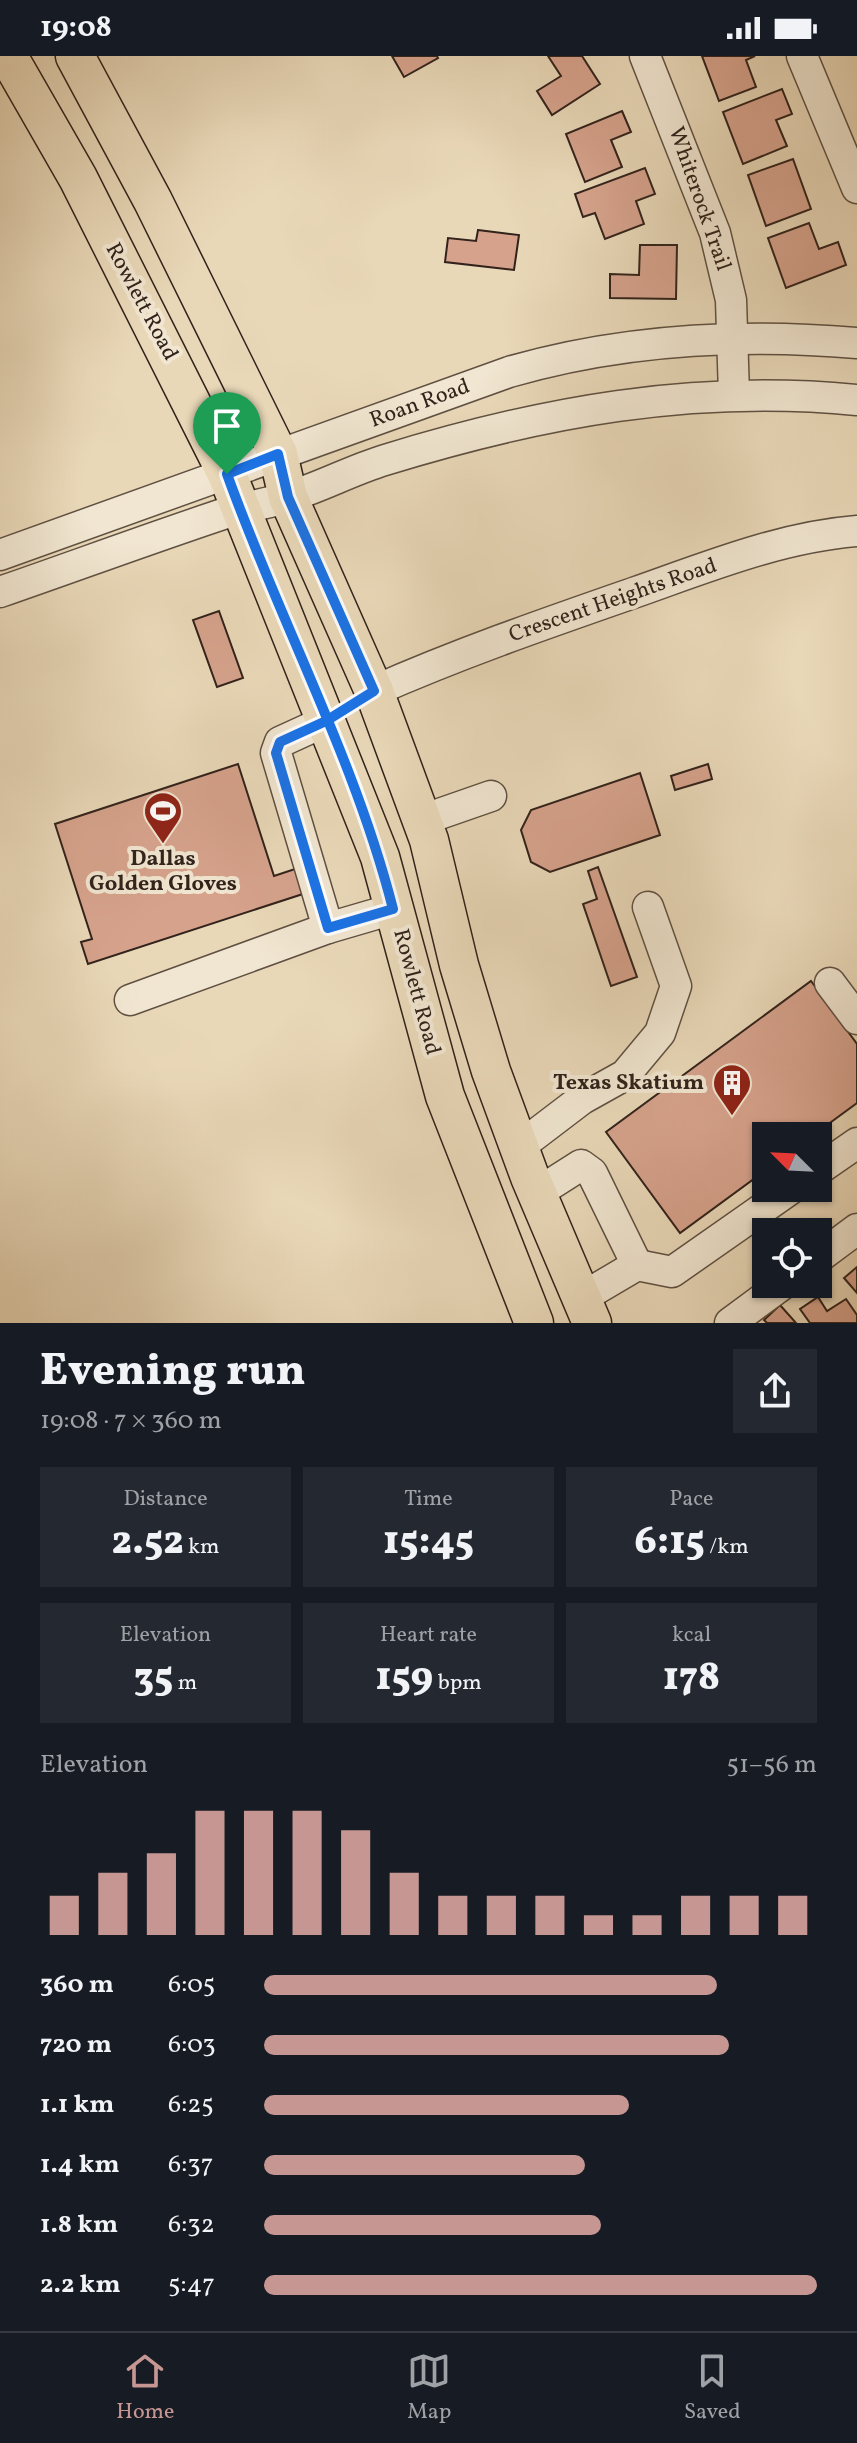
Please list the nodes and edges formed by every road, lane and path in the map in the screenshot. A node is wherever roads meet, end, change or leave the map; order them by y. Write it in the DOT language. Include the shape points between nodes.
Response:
graph roads {
  1 [pos="8,56"];
  2 [pos="75,56"];
  3 [pos="645,56"];
  4 [pos="802,56"];
  5 [pos="857,187"];
  6 [pos="732,339"];
  7 [pos="857,343"];
  8 [pos="734,395"];
  9 [pos="857,400"];
  10 [pos="278,454"];
  11 [pos="233,492"];
  12 [pos="288,497"];
  13 [pos="857,531"];
  14 [pos="0,555"];
  15 [pos="0,592"];
  16 [pos="374,691"];
  17 [pos="326,721"];
  18 [pos="491,796"];
  19 [pos="422,820"];
  20 [pos="648,907"];
  21 [pos="393,909"];
  22 [pos="328,928"];
  23 [pos="830,983"];
  24 [pos="130,1000"];
  25 [pos="857,1019"];
  26 [pos="857,1143"];
  27 [pos="519,1147"];
  28 [pos="832,1160"];
  29 [pos="537,1193"];
  30 [pos="772,1202"];
  31 [pos="857,1229"];
  32 [pos="832,1248"];
  33 [pos="637,1265"];
  34 [pos="764,1298"];
  35 [pos="585,1308"];
  36 [pos="535,1323"];
  37 [pos="730,1323"];
  1 -- 11 [label="main road, Rowlett Road" via="78,178"];
  2 -- 10 [label="main road"];
  3 -- 6 [label="street, Whiterock Trail" via="715,233 731,300"];
  4 -- 5 [label="street"];
  6 -- 7 [label="street, Roan Road"];
  6 -- 8 [label="street, Whiterock Trail"];
  6 -- 10 [label="street, Roan Road" via="628,345 566,355"];
  8 -- 9 [label="street, Roan Road"];
  8 -- 12 [label="street, Roan Road" via="569,411 383,461"];
  10 -- 11 [label="street, Roan Road"];
  10 -- 12 [label="main road"];
  11 -- 12 [label="street, Roan Road"];
  11 -- 14 [label="street, Roan Road"];
  11 -- 15 [label="street, Roan Road"];
  11 -- 17 [label="main road, Rowlett Road"];
  12 -- 16 [label="main road"];
  13 -- 16 [label="street, Crescent Heights Road" via="811,535 681,576 450,658"];
  16 -- 17 [label="main road"];
  16 -- 19 [label="main road"];
  17 -- 21 [label="main road, Rowlett Road" via="380,857"];
  17 -- 22 [label="street" via="280,742 276,753"];
  18 -- 19 [label="street"];
  19 -- 27 [label="main road" via="459,965"];
  20 -- 27 [label="street" via="676,986 660,1033 625,1075 582,1099"];
  21 -- 22 [label="street"];
  21 -- 36 [label="main road, Rowlett Road" via="445,1096"];
  22 -- 24 [label="street"];
  23 -- 25 [label="street"];
  26 -- 28 [label="street"];
  27 -- 29 [label="main road"];
  29 -- 33 [label="street" via="581,1165 592,1173"];
  29 -- 35 [label="main road"];
  30 -- 33 [label="street" via="672,1272"];
  31 -- 32 [label="street"];
  33 -- 35 [label="street"];
  34 -- 37 [label="street"];
  35 -- 36 [label="main road"];
}
